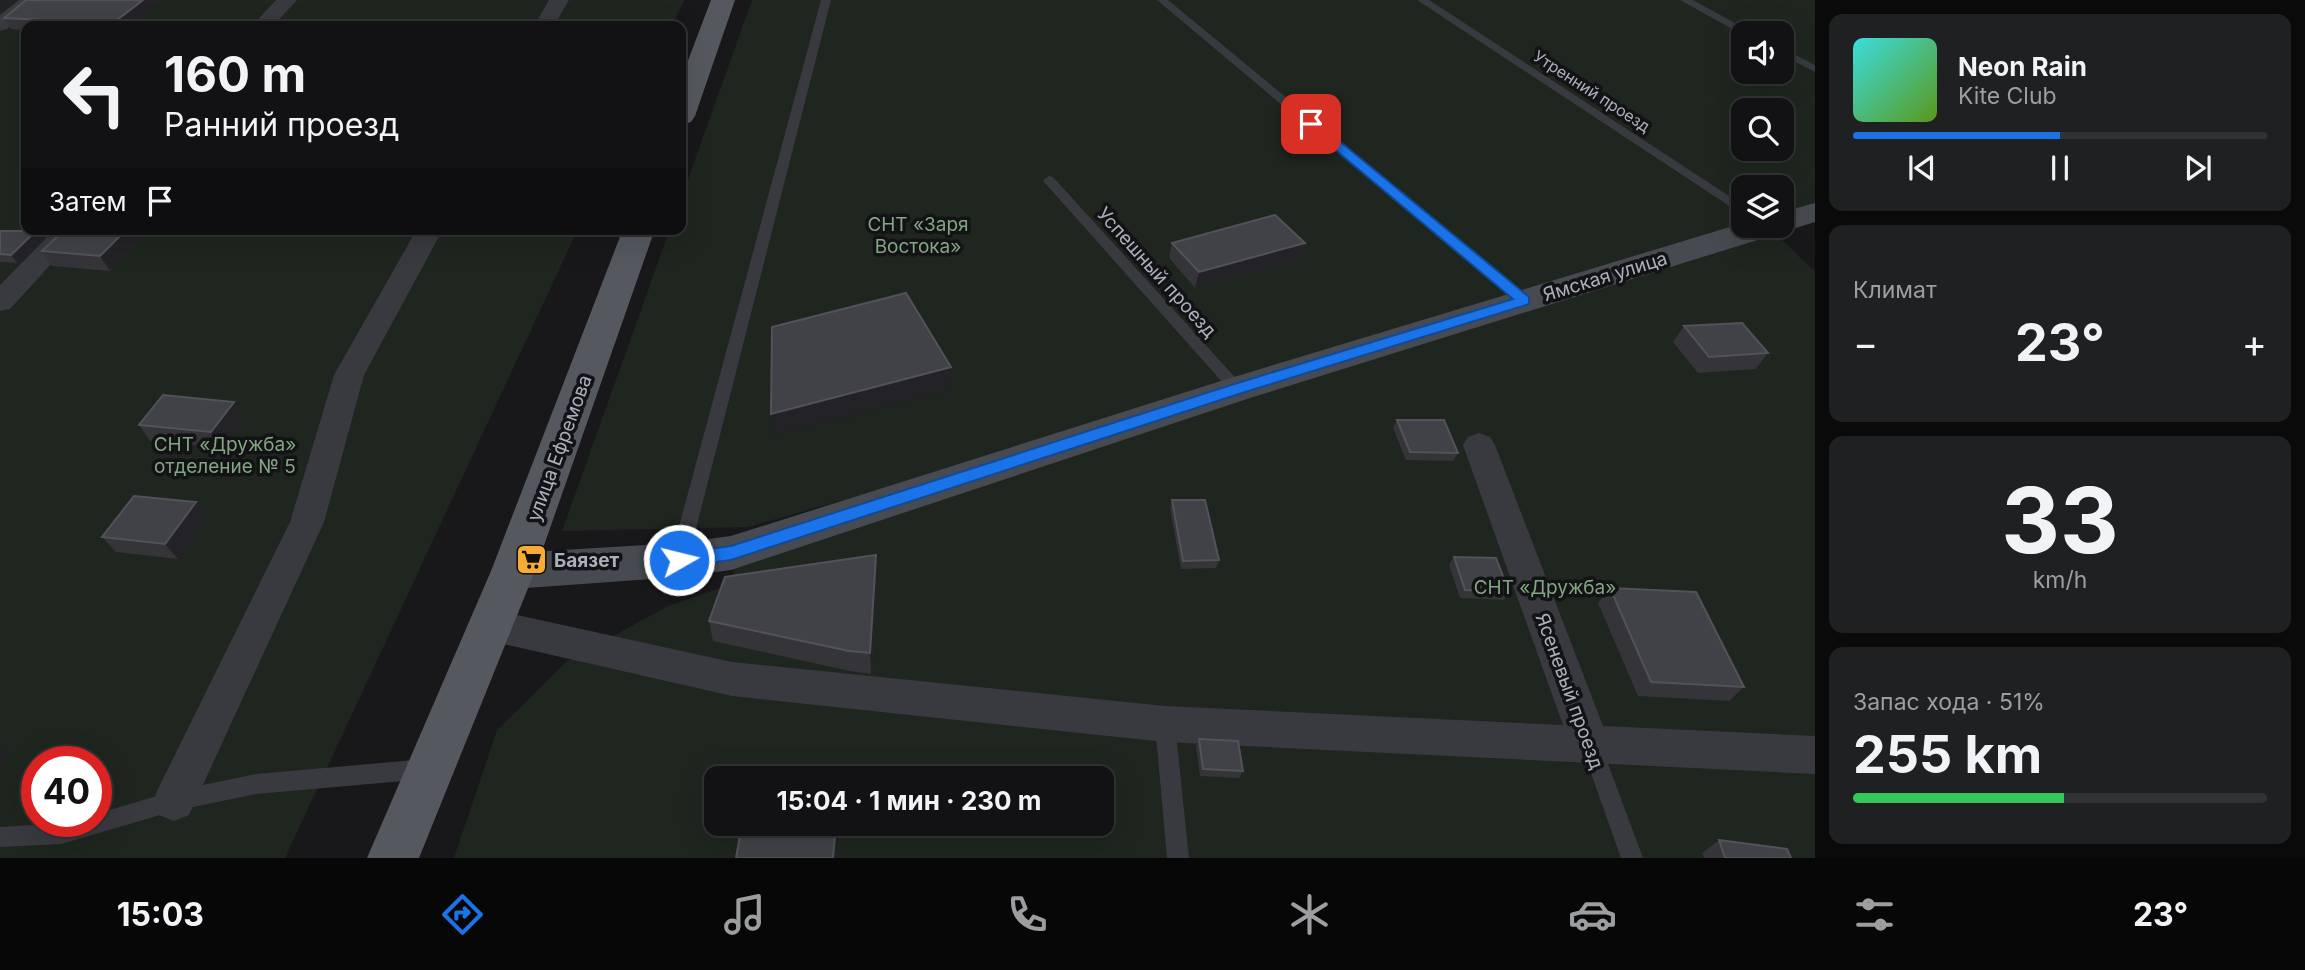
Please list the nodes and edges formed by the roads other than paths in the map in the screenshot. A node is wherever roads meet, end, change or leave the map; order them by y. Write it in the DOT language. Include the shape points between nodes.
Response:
graph roads {
  1 [pos="32,0"];
  2 [pos="287,0"];
  3 [pos="559,0"];
  4 [pos="723,0"];
  5 [pos="825,0"];
  6 [pos="1162,0"];
  7 [pos="1422,0"];
  8 [pos="1685,0"];
  9 [pos="267,21"];
  10 [pos="547,21"];
  11 [pos="1731,24"];
  12 [pos="0,25"];
  13 [pos="1794,58"];
  14 [pos="1815,69"];
  15 [pos="686,102"];
  16 [pos="1049,180"];
  17 [pos="1731,203"];
  18 [pos="1815,212"];
  19 [pos="1794,218"];
  20 [pos="63,235"];
  21 [pos="427,235"];
  22 [pos="637,235"];
  23 [pos="1731,237"];
  24 [pos="1524,301"];
  25 [pos="0,302"];
  26 [pos="1237,389"];
  27 [pos="1479,445"];
  28 [pos="679,560"];
  29 [pos="513,571"];
  30 [pos="490,625"];
  31 [pos="1165,724"];
  32 [pos="1590,744"];
  33 [pos="1815,755"];
  34 [pos="428,769"];
  35 [pos="174,801"];
  36 [pos="0,837"];
  37 [pos="393,858"];
  38 [pos="1178,858"];
  39 [pos="1632,858"];
  1 -- 12 [label="street"];
  2 -- 9 [label="street"];
  3 -- 10 [label="street"];
  4 -- 15 [label="main road"];
  5 -- 28 [label="lane"];
  6 -- 24 [label="lane"];
  7 -- 17 [label="lane, Утренний проезд"];
  8 -- 11 [label="lane"];
  13 -- 14 [label="lane"];
  16 -- 26 [label="lane, Успешный проезд"];
  18 -- 19 [label="street"];
  20 -- 25 [label="street"];
  21 -- 35 [label="street" via="349,375 307,522"];
  22 -- 29 [label="main road, улица Ефремова"];
  23 -- 24 [label="street, Ямская улица"];
  24 -- 26 [label="street, Ямская улица"];
  26 -- 28 [label="street, Ямская улица" via="731,553"];
  27 -- 32 [label="street, Ясеневый проезд"];
  28 -- 29 [label="street, Ямская улица"];
  29 -- 30 [label="main road, улица Ефремова"];
  30 -- 31 [label="street" via="732,679"];
  30 -- 34 [label="main road, улица Ефремова"];
  31 -- 32 [label="street"];
  31 -- 38 [label="lane"];
  32 -- 33 [label="street"];
  32 -- 39 [label="lane, Ясеневый проезд"];
  34 -- 35 [label="lane" via="256,784"];
  34 -- 37 [label="main road, улица Ефремова"];
  35 -- 36 [label="lane" via="61,834"];
}
